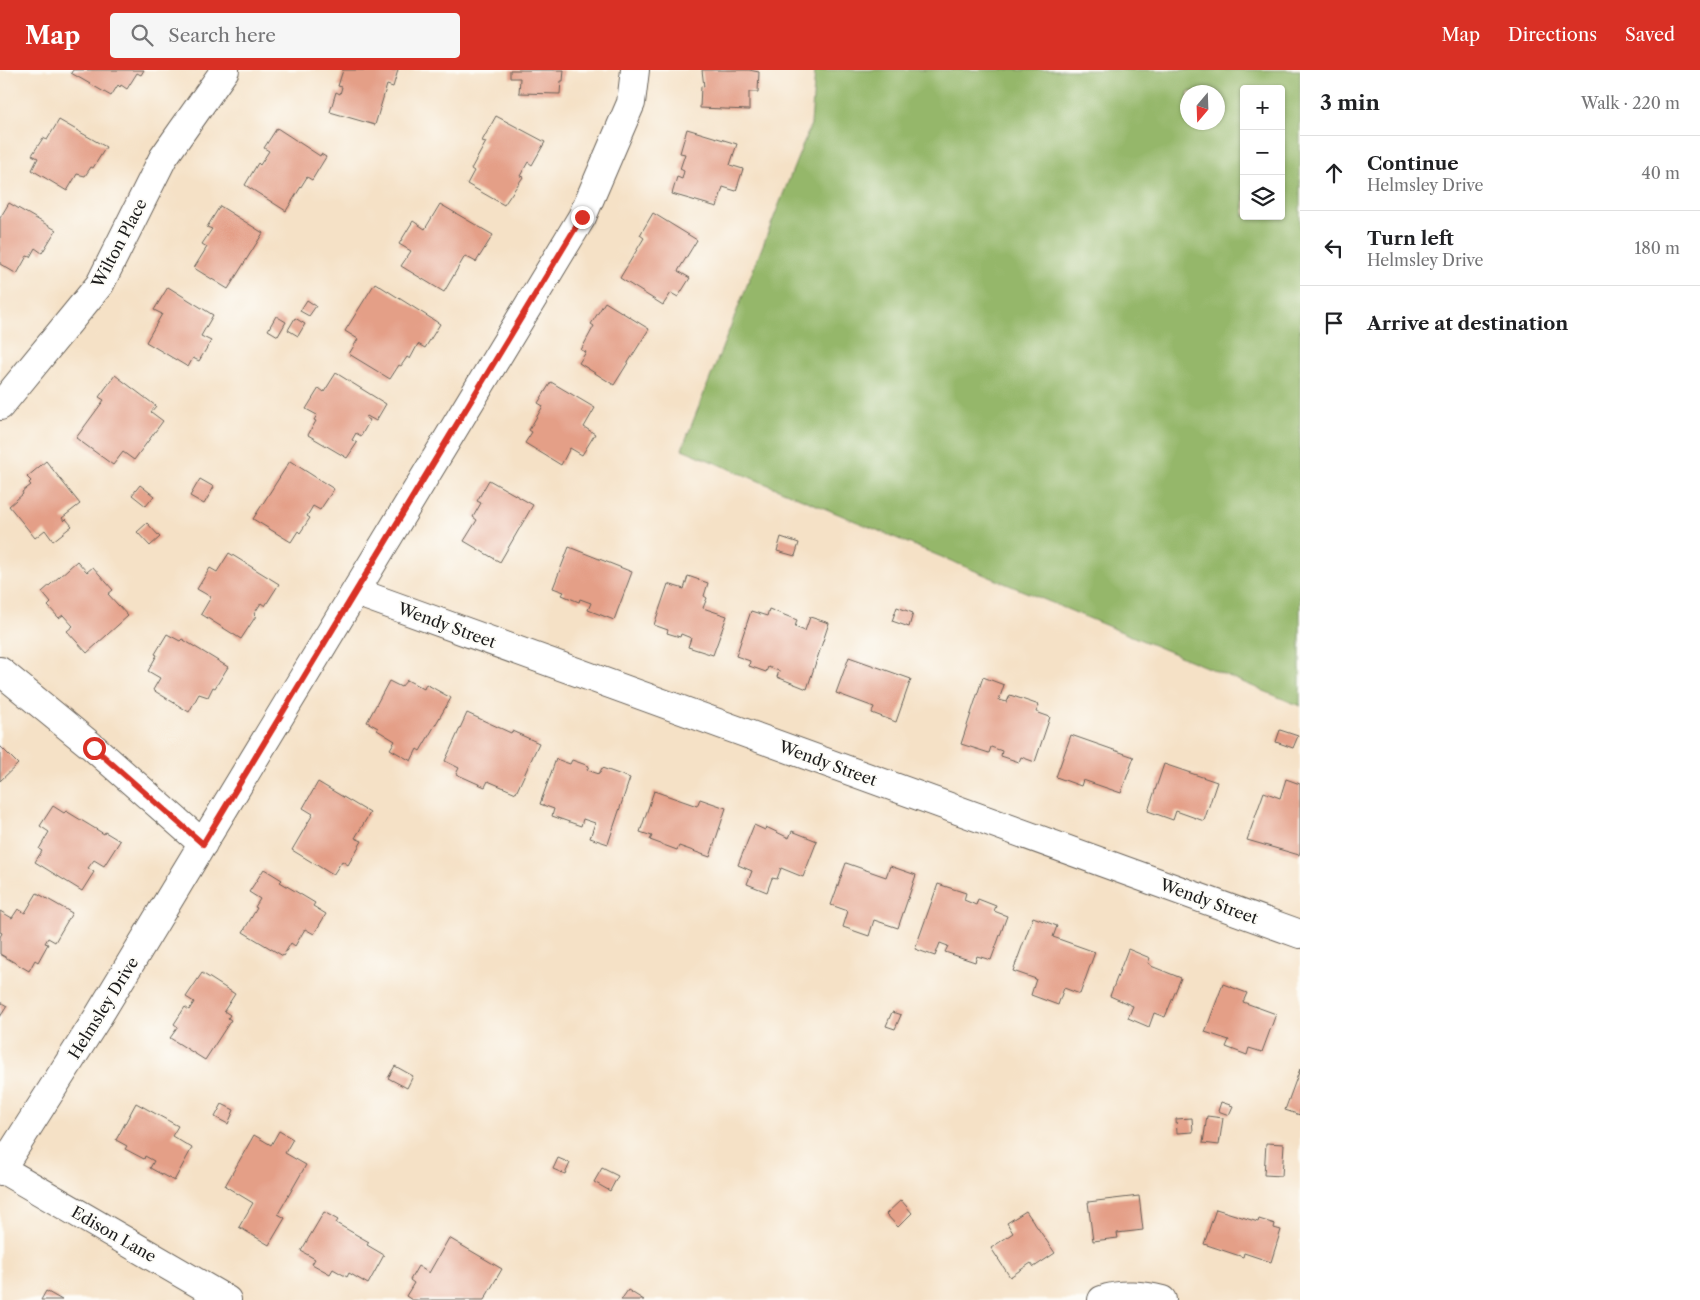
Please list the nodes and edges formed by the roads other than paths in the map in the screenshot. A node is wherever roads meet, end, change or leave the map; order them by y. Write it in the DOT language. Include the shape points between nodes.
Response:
graph roads {
  1 [pos="225,70"];
  2 [pos="635,70"];
  3 [pos="0,406"];
  4 [pos="356,592"];
  5 [pos="0,671"];
  6 [pos="203,844"];
  7 [pos="1300,934"];
  8 [pos="1,1169"];
  9 [pos="227,1300"];
  10 [pos="1102,1300"];
  11 [pos="1162,1300"];
  1 -- 3 [label="street, Wilton Place" via="163,158 100,284"];
  2 -- 4 [label="street, Helmsley Drive" via="631,103 582,217"];
  4 -- 6 [label="street, Helmsley Drive"];
  4 -- 7 [label="street, Wendy Street"];
  5 -- 6 [label="street"];
  6 -- 8 [label="street, Helmsley Drive"];
  8 -- 9 [label="street, Edison Lane"];
  10 -- 11 [label="street" via="1126,1296"];
}
